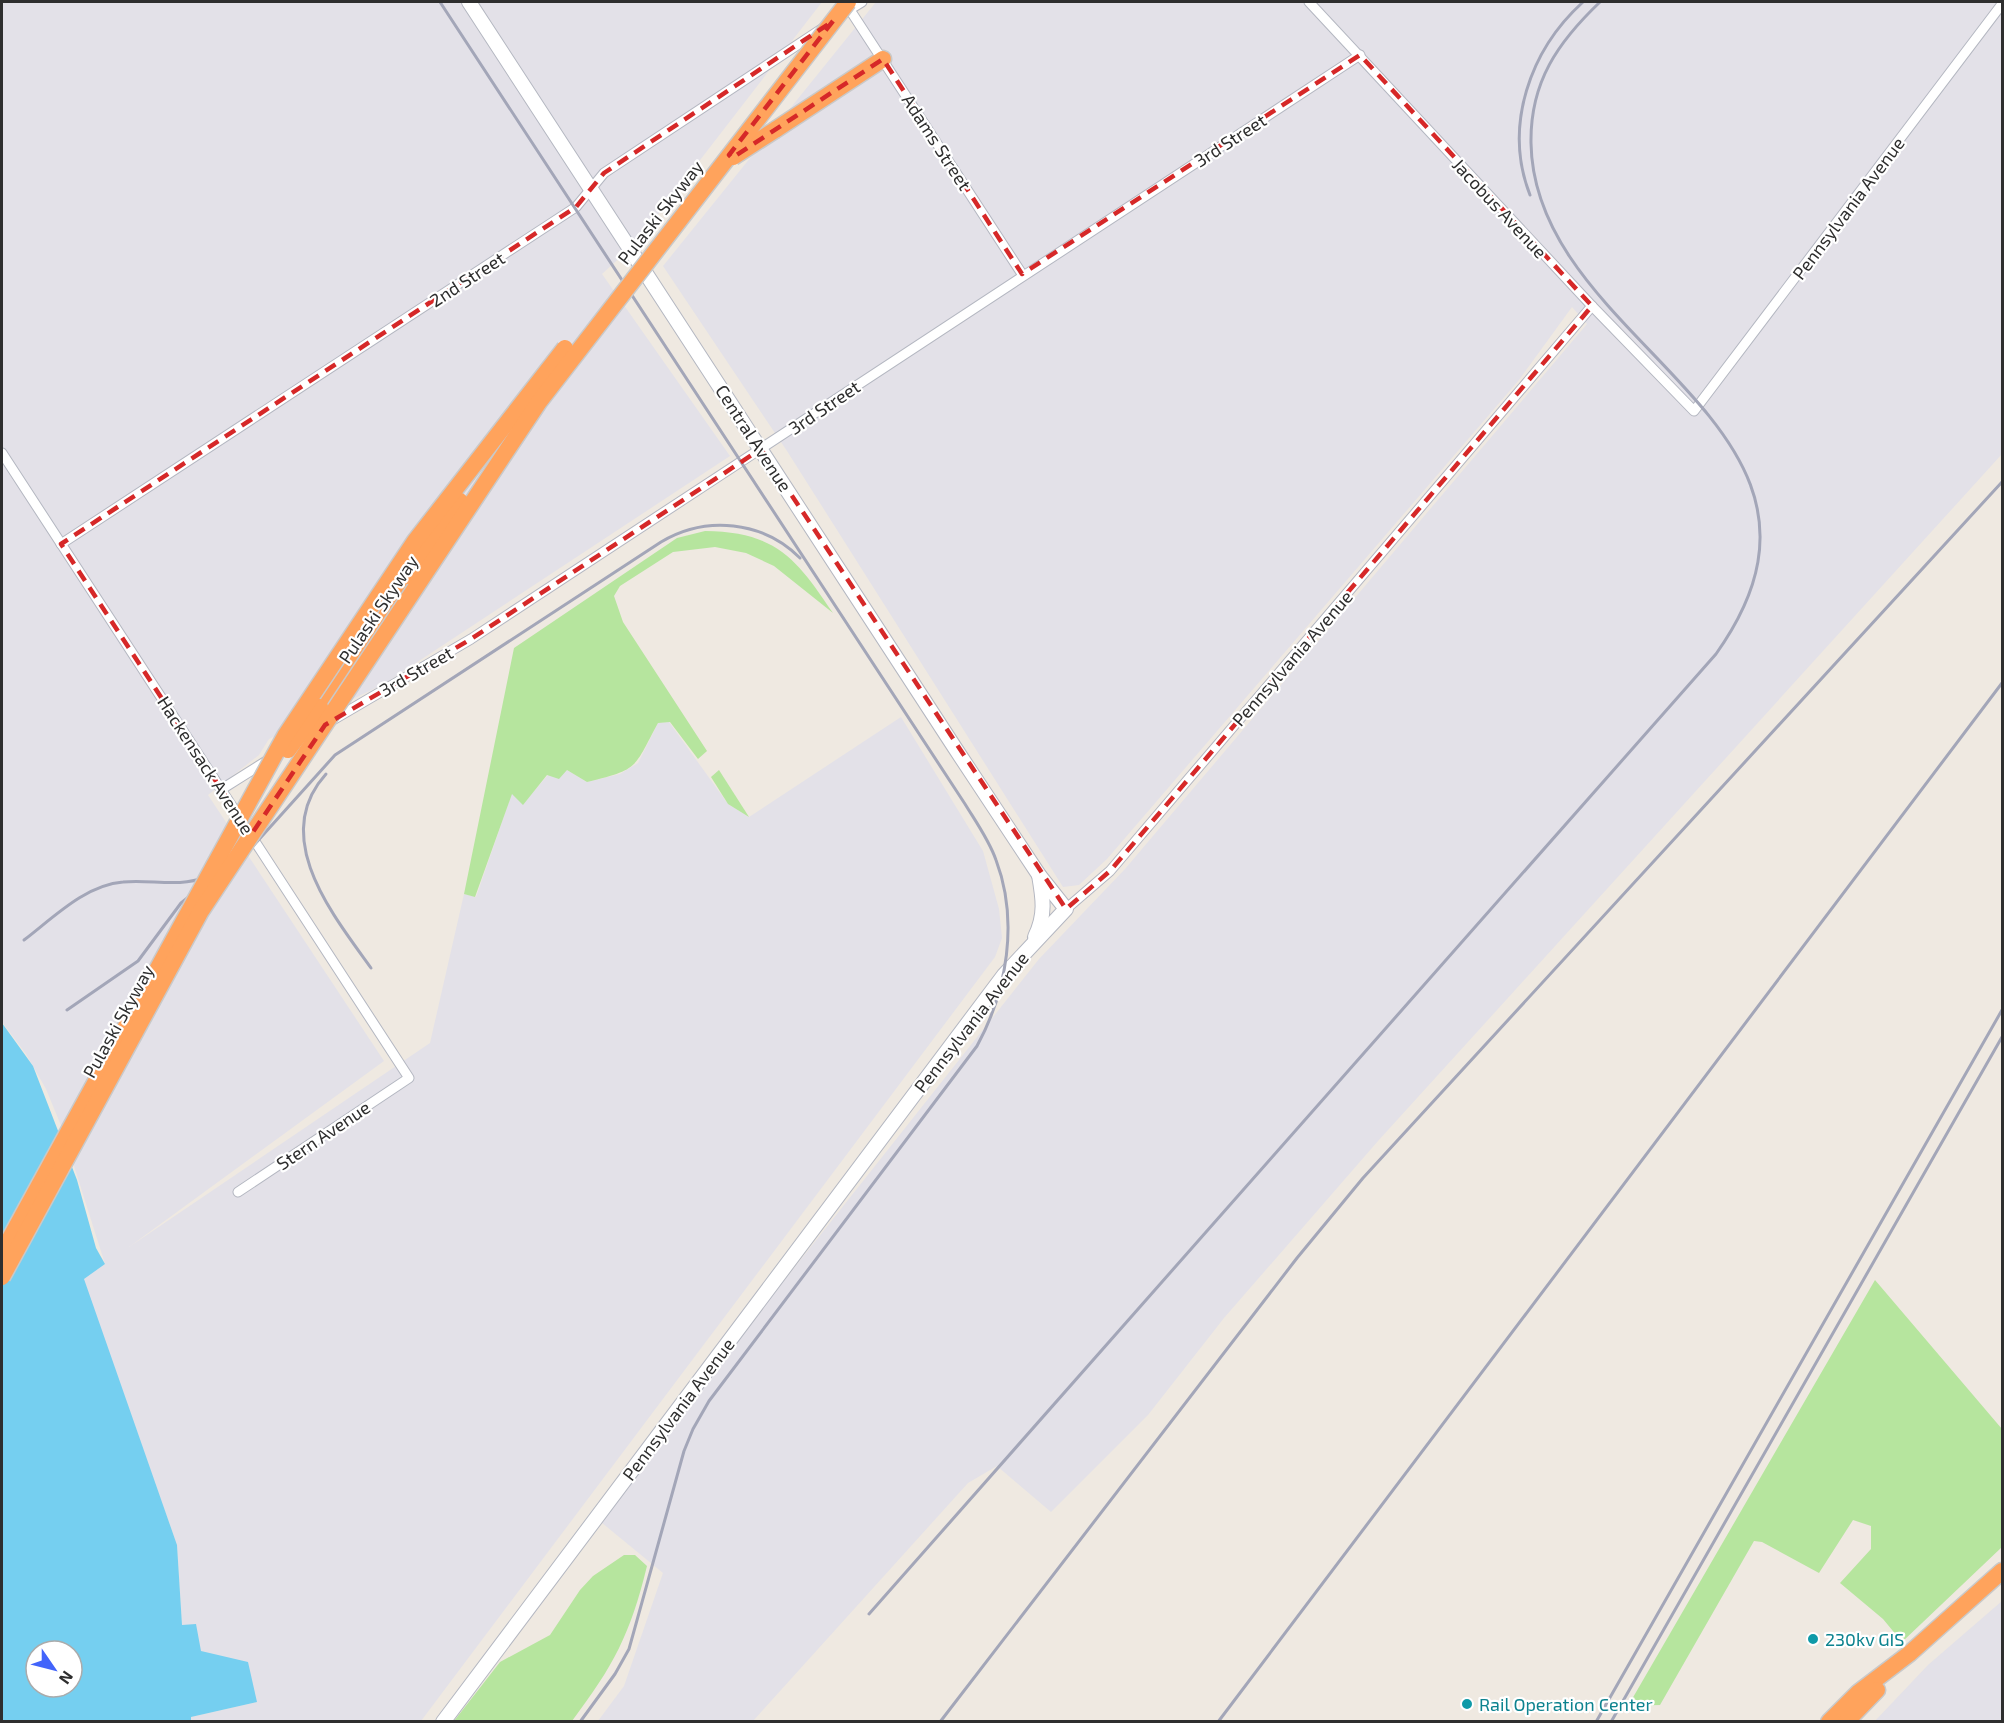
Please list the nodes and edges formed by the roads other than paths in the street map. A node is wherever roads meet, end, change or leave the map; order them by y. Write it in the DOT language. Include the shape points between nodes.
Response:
graph roads {
  1 [pos="469,2"];
  2 [pos="862,2"];
  3 [pos="1309,2"];
  4 [pos="844,4"];
  5 [pos="2002,4"];
  6 [pos="1360,55"];
  7 [pos="883,59"];
  8 [pos="592,189"];
  9 [pos="1022,274"];
  10 [pos="1592,306"];
  11 [pos="1694,411"];
  12 [pos="761,449"];
  13 [pos="2,453"];
  14 [pos="61,544"];
  15 [pos="320,706"];
  16 [pos="222,789"];
  17 [pos="242,849"];
  18 [pos="218,855"];
  19 [pos="1039,875"];
  20 [pos="1066,909"];
  21 [pos="1031,944"];
  22 [pos="409,1078"];
  23 [pos="238,1192"];
  24 [pos="2,1253"];
  25 [pos="2,1277"];
  26 [pos="2002,1571"];
  27 [pos="1909,1654"];
  28 [pos="443,1722"];
  29 [pos="1829,1722"];
  30 [pos="1848,1722"];
  1 -- 8 [label="main road, Central Avenue"];
  2 -- 4 [label="street, 2nd Street"];
  3 -- 6 [label="street, Jacobus Avenue"];
  4 -- 7 [label="street, Adams Street"];
  4 -- 8 [label="street, 2nd Street" via="604,173"];
  4 -- 17 [label="highway, Pulaski Skyway, bridge" via="539,402"];
  4 -- 18 [label="highway, Pulaski Skyway, bridge" via="416,541 304,706"];
  5 -- 11 [label="street, Pennsylvania Avenue"];
  6 -- 9 [label="street, 3rd Street"];
  6 -- 10 [label="street, Jacobus Avenue"];
  7 -- 9 [label="street, Adams Street"];
  7 -- 15 [label="highway, bridge" via="716,170 685,202 505,439"];
  8 -- 12 [label="main road, Central Avenue"];
  8 -- 14 [label="street, 2nd Street" via="576,207"];
  9 -- 12 [label="street, 3rd Street"];
  10 -- 11 [label="street, Jacobus Avenue"];
  10 -- 20 [label="street, Pennsylvania Avenue" via="1110,871"];
  12 -- 16 [label="street, 3rd Street" via="471,639"];
  12 -- 19 [label="main road, Central Avenue"];
  13 -- 14 [label="street, Hackensack Avenue"];
  14 -- 16 [label="street, Hackensack Avenue"];
  15 -- 17 [label="highway, bridge" via="266,797"];
  15 -- 18 [label="highway, bridge"];
  16 -- 22 [label="street, Hackensack Avenue"];
  17 -- 25 [label="highway, Pulaski Skyway, bridge" via="201,911"];
  18 -- 24 [label="highway, Pulaski Skyway, bridge"];
  19 -- 20 [label="main road, Central Avenue"];
  19 -- 21 [label="main road, Central Avenue" via="1043,913"];
  20 -- 21 [label="main road, Pennsylvania Avenue"];
  21 -- 28 [label="main road, Pennsylvania Avenue"];
  22 -- 23 [label="street, Stern Avenue"];
  26 -- 27 [label="highway"];
  27 -- 29 [label="highway" via="1859,1692"];
  27 -- 30 [label="highway"];
}
